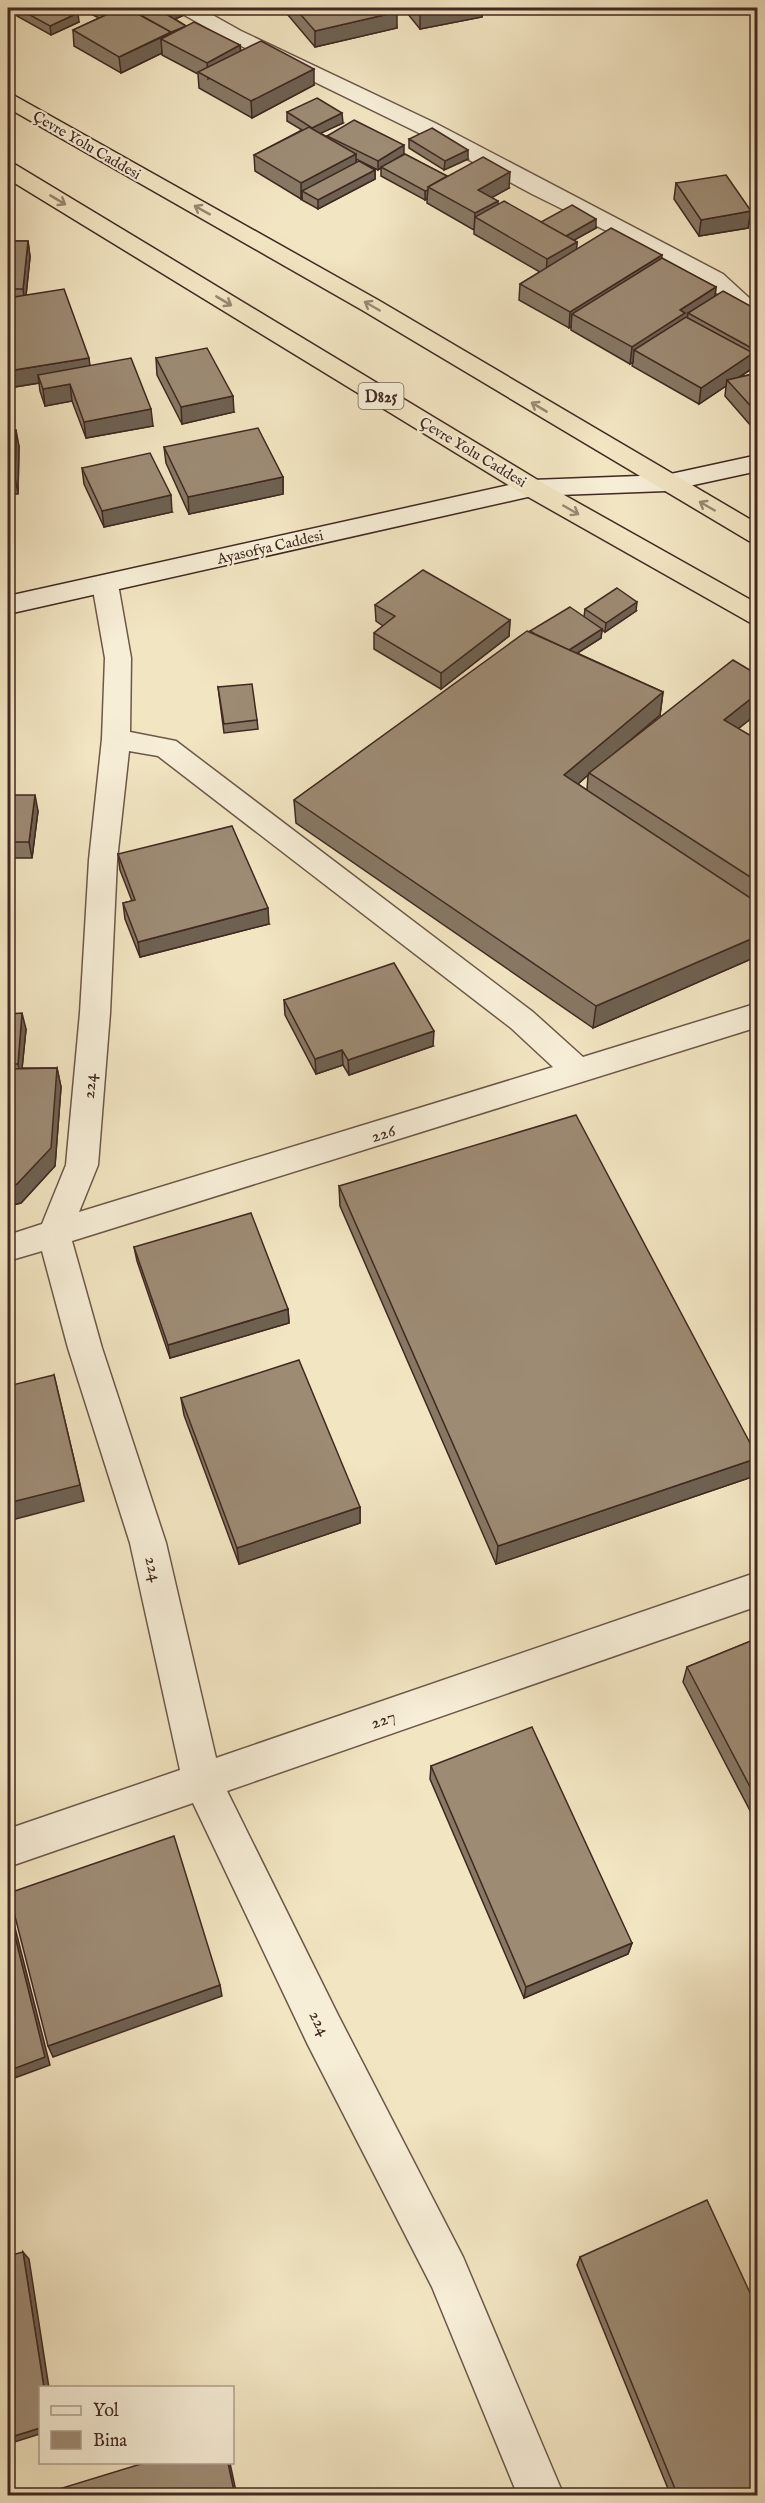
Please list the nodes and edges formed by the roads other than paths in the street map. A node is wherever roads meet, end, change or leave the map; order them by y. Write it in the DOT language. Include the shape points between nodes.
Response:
graph roads {
  1 [pos="186,8"];
  2 [pos="8,100"];
  3 [pos="8,170"];
  4 [pos="758,320"];
  5 [pos="758,463"];
  6 [pos="666,483"];
  7 [pos="532,488"];
  8 [pos="758,535"];
  9 [pos="105,584"];
  10 [pos="8,605"];
  11 [pos="758,616"];
  12 [pos="116,739"];
  13 [pos="758,1015"];
  14 [pos="579,1072"];
  15 [pos="54,1234"];
  16 [pos="8,1248"];
  17 [pos="758,1589"];
  18 [pos="202,1781"];
  19 [pos="8,1848"];
  20 [pos="541,2496"];
  1 -- 4 [label="street" via="653,245 715,279"];
  6 -- 2 [label="highway, Çevre Yolu Caddesi, one-way" via="370,305"];
  3 -- 7 [label="highway, Çevre Yolu Caddesi / D825, one-way"];
  5 -- 6 [label="street, Ayasofya Caddesi"];
  6 -- 7 [label="street, Ayasofya Caddesi"];
  8 -- 6 [label="highway, Çevre Yolu Caddesi, one-way"];
  7 -- 9 [label="street, Ayasofya Caddesi"];
  7 -- 11 [label="highway, Çevre Yolu Caddesi / D825, one-way"];
  9 -- 10 [label="street, Ayasofya Caddesi"];
  9 -- 12 [label="street, 224" via="118,658"];
  12 -- 14 [label="street" via="166,748 522,1020"];
  12 -- 15 [label="street, 224" via="103,860 82,1165"];
  13 -- 14 [label="street, 226"];
  14 -- 15 [label="street, 226"];
  15 -- 16 [label="street, 226"];
  15 -- 18 [label="street, 224" via="85,1348 148,1543"];
  17 -- 18 [label="street, 227"];
  18 -- 19 [label="street, 227"];
  18 -- 20 [label="street, 224" via="323,2030 448,2272"];
}
